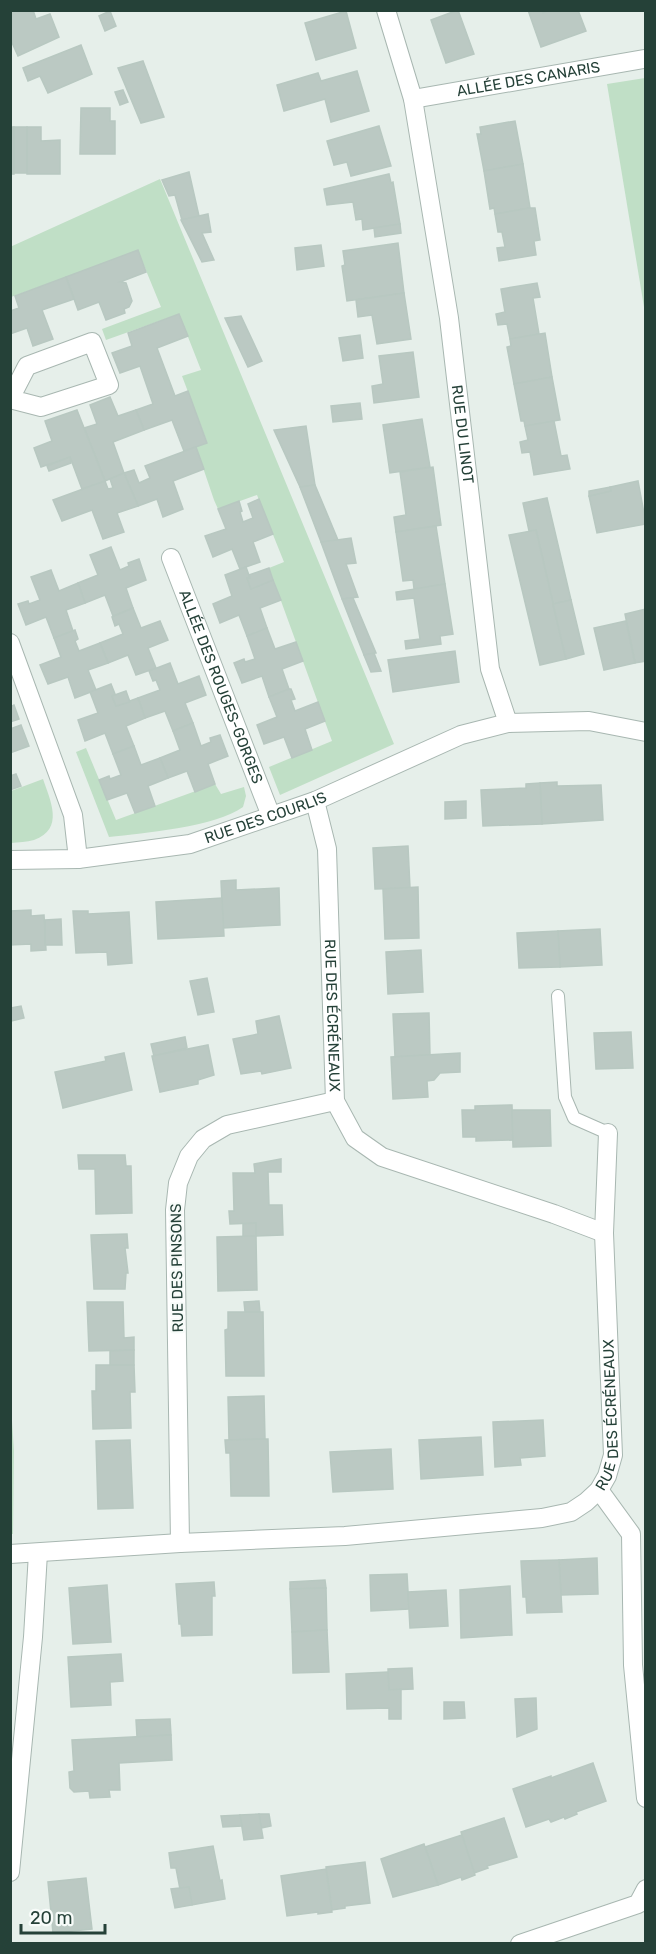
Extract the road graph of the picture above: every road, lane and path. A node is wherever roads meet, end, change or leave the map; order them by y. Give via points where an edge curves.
1 (386, 10) edge
2 (644, 59) edge
3 (413, 99) junction
4 (10, 399) edge
5 (171, 558) dead end
6 (10, 643) edge
7 (508, 723) junction
8 (645, 732) edge
9 (315, 801) junction
10 (271, 816) junction
11 (78, 859) junction
12 (10, 860) edge
13 (558, 996) dead end
14 (335, 1101) junction
15 (608, 1132) joint
16 (604, 1233) junction
17 (599, 1490) junction
18 (180, 1543) junction
19 (38, 1553) junction
20 (10, 1554) edge
21 (645, 1798) edge
22 (10, 1872) edge
23 (645, 1889) edge
24 (520, 1944) edge

1 - 3 street, RUE DU LINOT
2 - 3 street, ALLÉE DES CANARIS
3 - 7 street, RUE DU LINOT via 449,318 490,669
4 - 4 street via 41,407 110,385 92,342 27,366
5 - 10 street, ALLÉE DES ROUGES-GORGES
6 - 11 street via 73,815
7 - 8 street via 589,722
7 - 9 street, RUE DES COURLIS via 461,735
9 - 10 street, RUE DES COURLIS
9 - 14 street, RUE DES ÉCRÉNEAUX via 327,849
10 - 11 street, RUE DES COURLIS via 190,844
11 - 12 street, RUE DES COURLIS
13 - 15 lane, RUE DES ÉCRÉNEAUX via 565,1097 574,1118
14 - 16 street, RUE DES ÉCRÉNEAUX via 355,1138 382,1157
14 - 18 street, RUE DES PINSONS via 226,1125 203,1139 189,1156 178,1183 175,1210
15 - 16 street, RUE DES ÉCRÉNEAUX
16 - 17 street, RUE DES ÉCRÉNEAUX via 613,1455
17 - 18 street via 571,1512 542,1518 345,1536
17 - 21 street, RUE DES ÉCRÉNEAUX via 631,1534 633,1665
18 - 19 street
19 - 20 street
19 - 22 street
23 - 24 street via 638,1904

